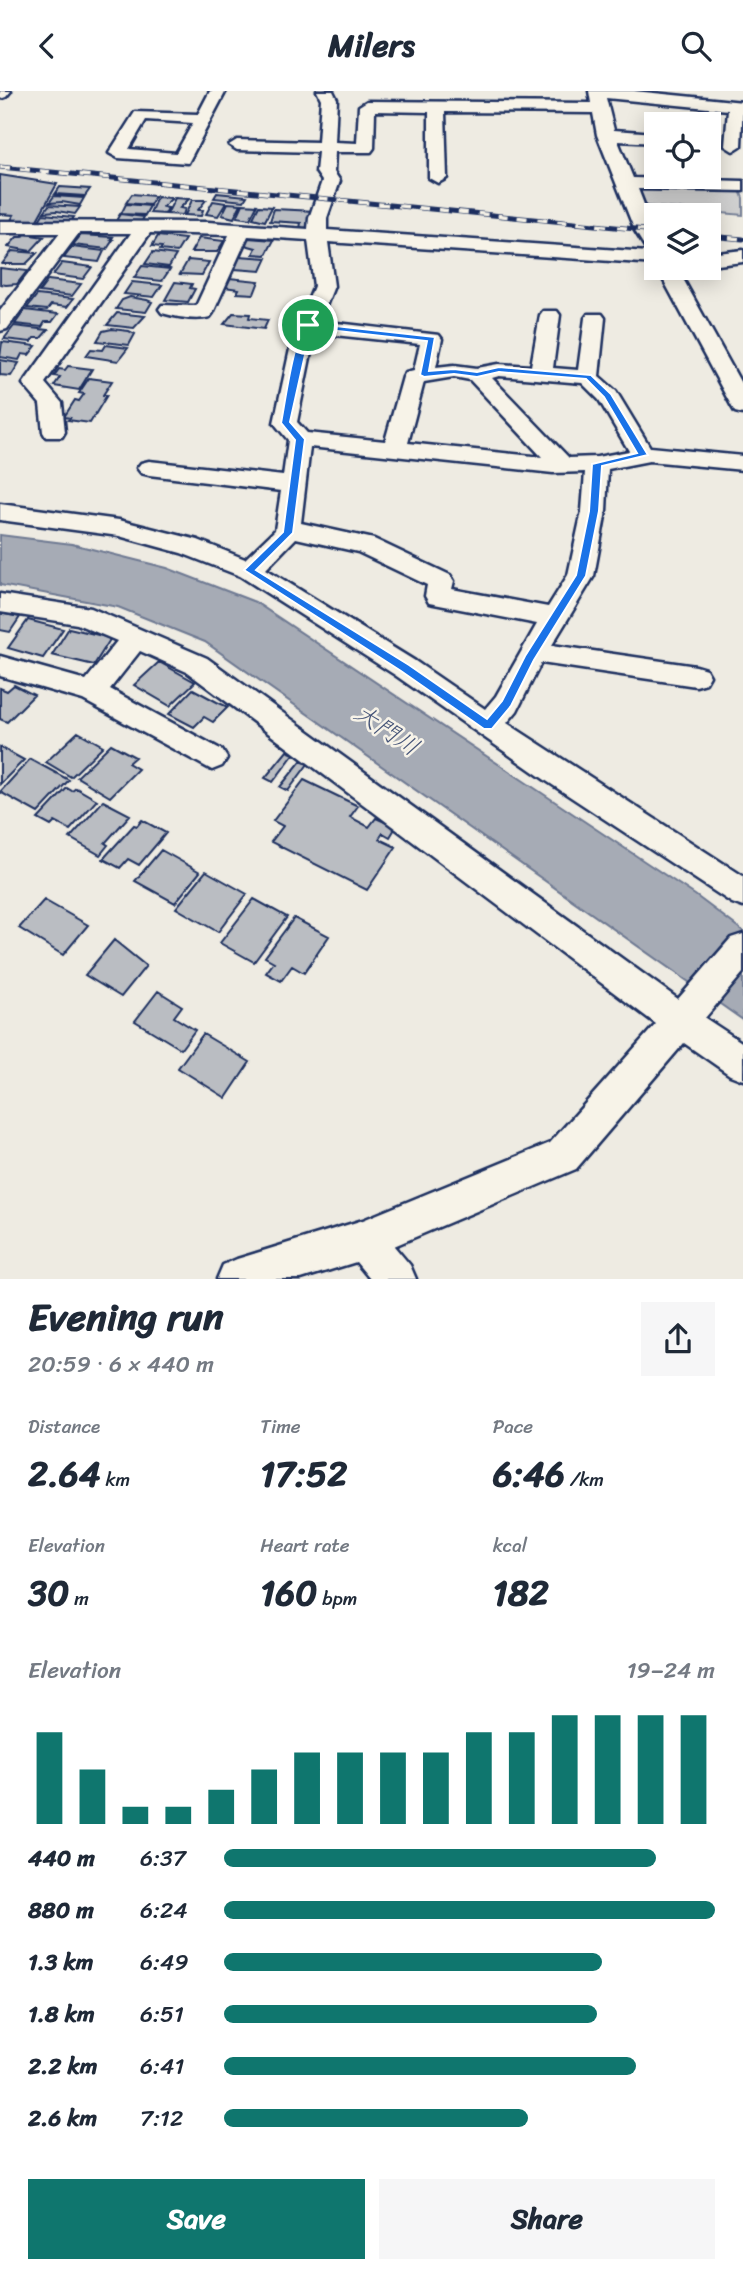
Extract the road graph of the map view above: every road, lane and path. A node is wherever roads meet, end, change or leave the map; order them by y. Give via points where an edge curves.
1 (218, 91) edge
2 (325, 91) edge
3 (597, 97) edge
4 (438, 107) junction
5 (739, 107) edge
6 (203, 119) junction
7 (605, 135) junction
8 (644, 137) edge
9 (237, 145) dead end
10 (731, 146) edge
11 (327, 148) junction
12 (438, 178) dead end
13 (626, 183) junction
14 (743, 185) edge
15 (0, 227) edge
16 (73, 228) junction
17 (144, 228) junction
18 (241, 230) junction
19 (644, 232) edge
20 (317, 234) junction
21 (743, 256) edge
22 (644, 257) edge
23 (721, 261) edge
24 (674, 280) edge
25 (169, 309) dead end
26 (550, 315) dead end
27 (595, 318) dead end
28 (0, 325) edge
29 (308, 325) junction
30 (714, 353) junction
31 (743, 356) edge
32 (541, 373) junction
33 (424, 375) junction
34 (477, 375) junction
35 (588, 377) junction
36 (743, 407) edge
37 (54, 432) dead end
38 (300, 439) junction
39 (395, 448) junction
40 (643, 455) junction
41 (743, 463) edge
42 (597, 464) junction
43 (562, 465) junction
44 (149, 468) dead end
45 (293, 485) junction
46 (0, 512) edge
47 (288, 528) junction
48 (249, 570) junction
49 (0, 603) edge
50 (555, 618) junction
51 (136, 637) junction
52 (533, 652) junction
53 (0, 666) edge
54 (696, 676) dead end
55 (92, 692) junction
56 (488, 725) junction
57 (212, 758) dead end
58 (743, 893) edge
59 (743, 949) edge
60 (684, 1016) junction
61 (743, 1063) edge
62 (363, 1240) junction
63 (237, 1279) edge
64 (396, 1279) edge

1 - 6 street
2 - 11 street via 329,99
3 - 4 street
3 - 5 street
3 - 7 street
4 - 11 street via 367,106 365,148
4 - 12 street
5 - 10 street
6 - 6 street via 141,115 118,153 183,159
7 - 8 street
7 - 13 street
9 - 11 street
11 - 20 street via 325,172 331,181
13 - 14 street
13 - 19 street
15 - 16 street
16 - 17 street
16 - 28 street
17 - 18 street
17 - 37 street via 34,384 51,403
18 - 20 street
18 - 25 street via 203,313
20 - 22 street
20 - 29 street via 324,286
21 - 23 street
24 - 30 street
26 - 32 street
27 - 35 street
29 - 33 street via 432,339
29 - 38 street via 285,423
30 - 31 street
30 - 36 street
32 - 34 street via 499,370
32 - 35 street
33 - 34 street via 454,371
33 - 39 street via 414,377
34 - 43 street
35 - 40 street via 608,396
38 - 39 street
38 - 45 street
39 - 43 street
40 - 41 street
40 - 42 street
42 - 43 street
42 - 50 street via 594,511 581,576
44 - 45 street
45 - 47 street
46 - 48 street via 119,528 189,546
47 - 48 street
47 - 50 street via 365,545 441,581 438,596
48 - 56 street
49 - 51 street via 82,615
50 - 52 street
51 - 55 street
51 - 60 street via 197,665
52 - 54 street
52 - 56 street via 507,703
53 - 55 street
55 - 57 street
56 - 58 street
59 - 60 street
60 - 61 street
60 - 62 street via 563,1156
62 - 63 street
62 - 64 street

